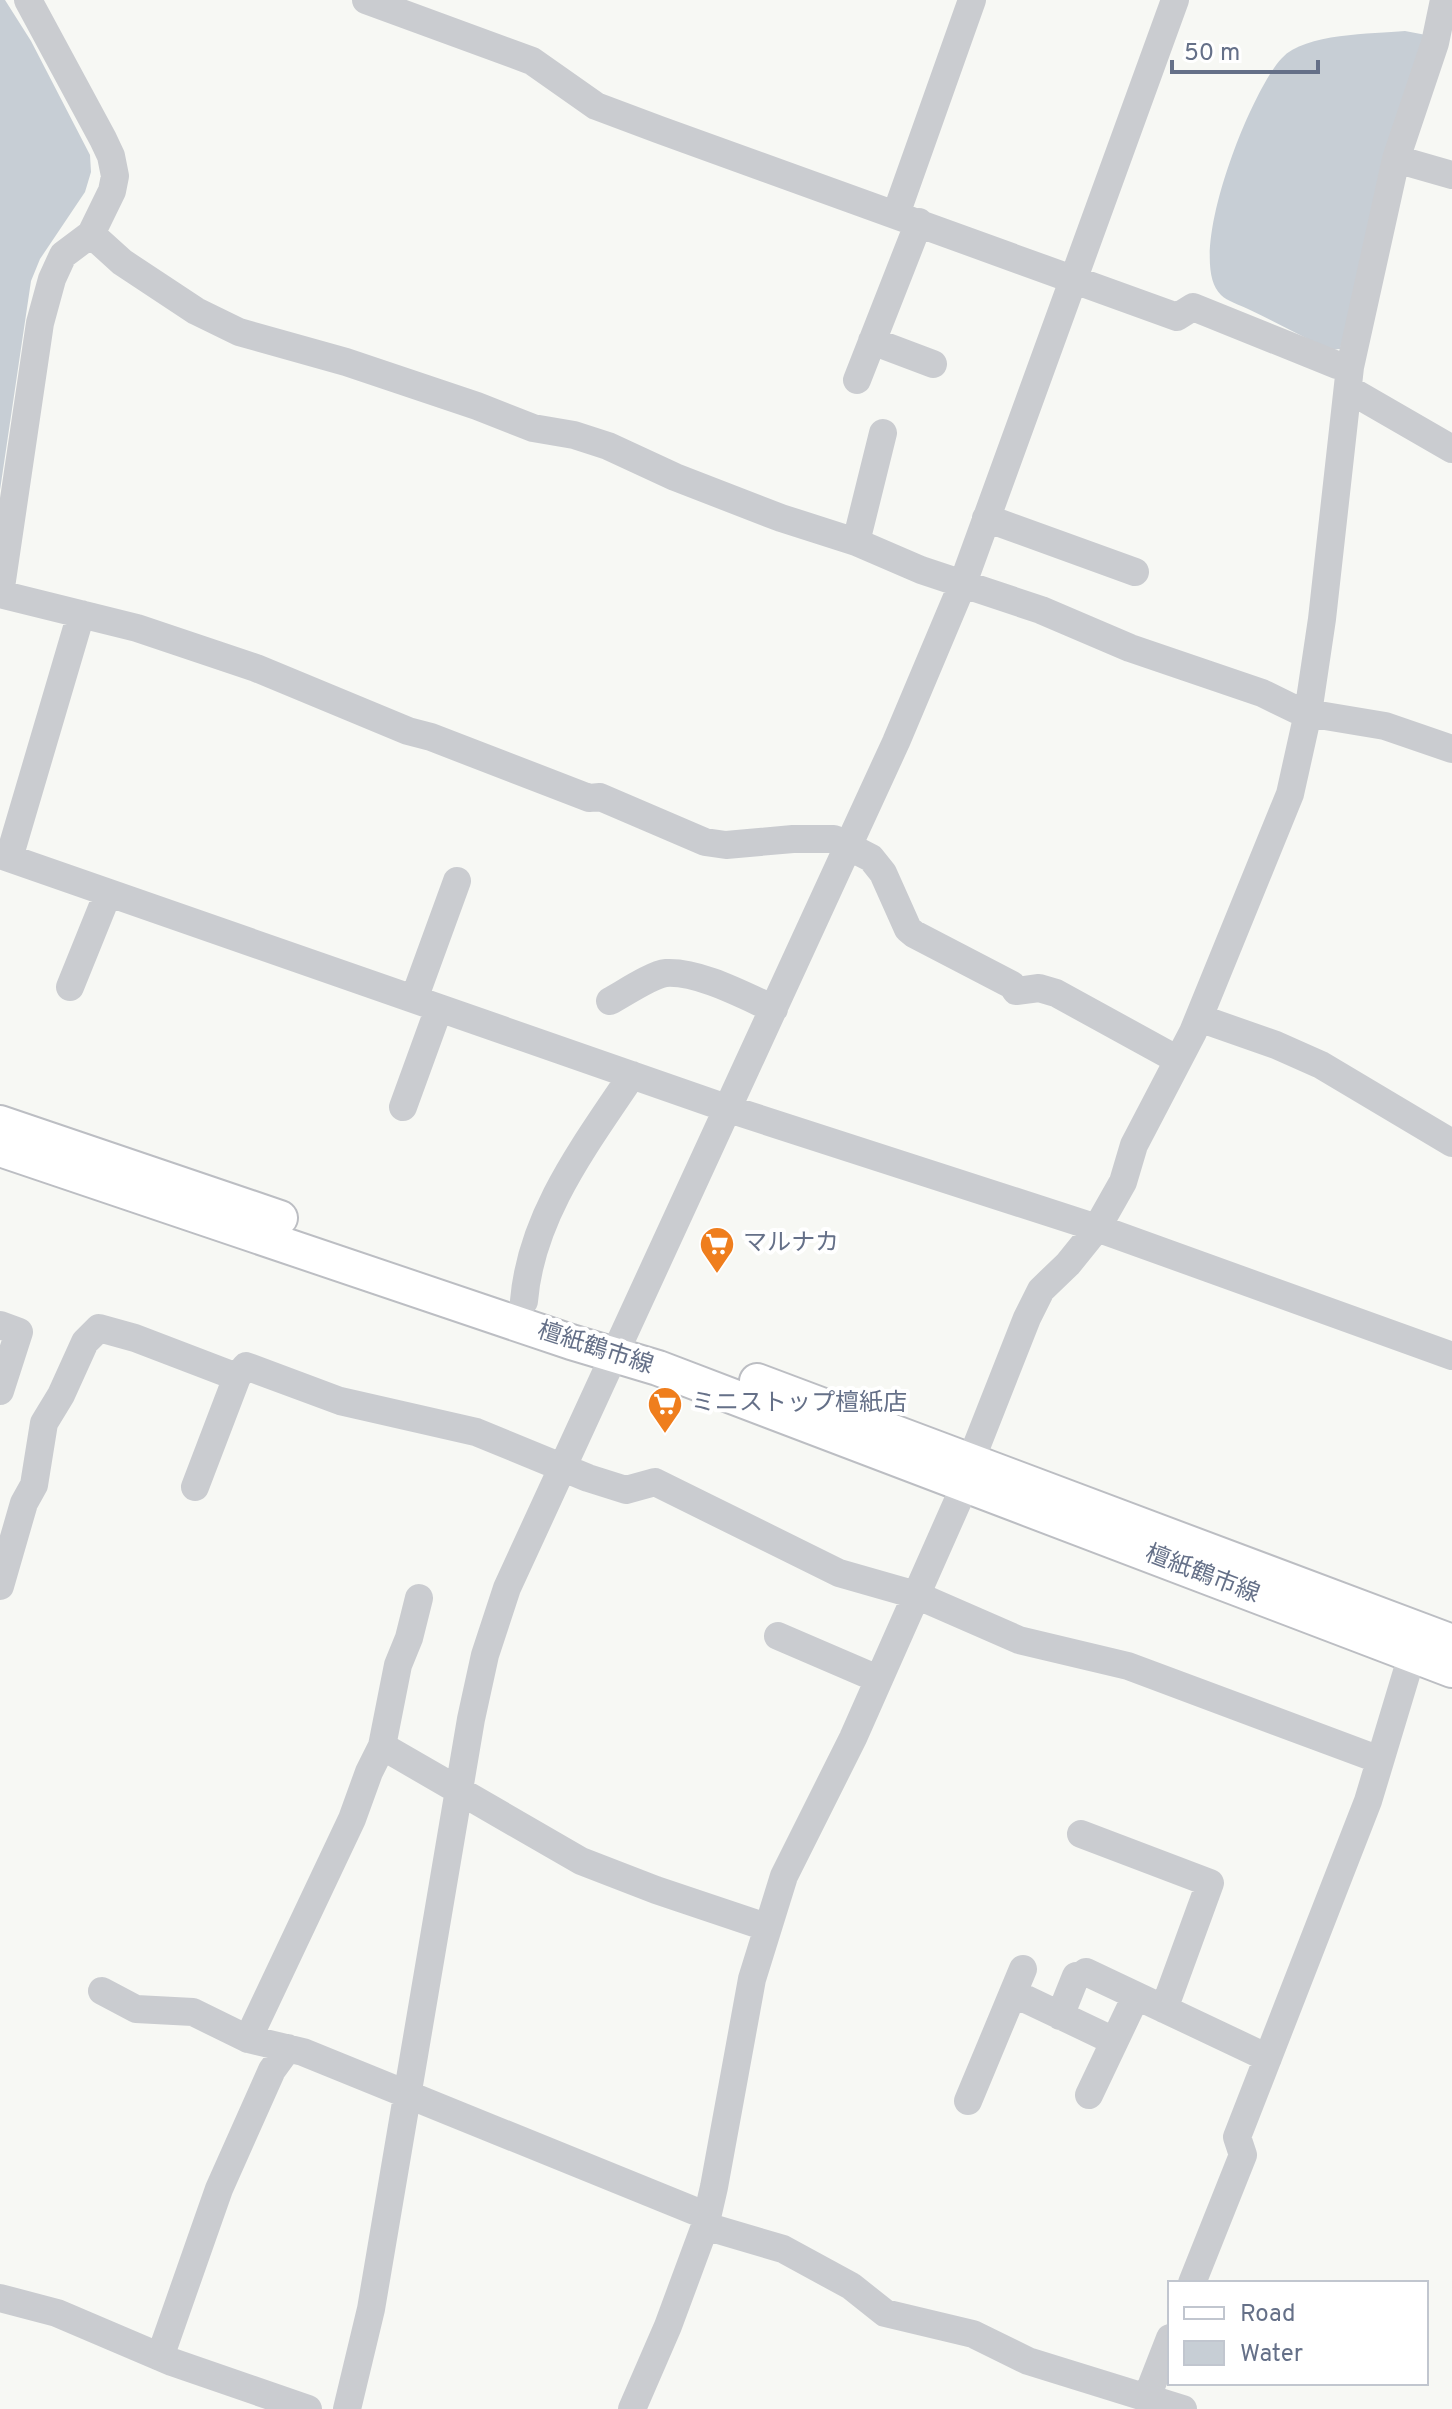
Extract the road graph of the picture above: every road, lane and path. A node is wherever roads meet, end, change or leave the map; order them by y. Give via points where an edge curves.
1 (28, 0) edge
2 (366, 0) edge
3 (972, 0) edge
4 (1175, 0) edge
5 (1444, 0) edge
6 (419, 9) edge
7 (1396, 159) junction
8 (1452, 175) edge
9 (908, 218) junction
10 (91, 234) junction
11 (1073, 278) junction
12 (872, 341) junction
13 (933, 364) dead end
14 (1349, 378) junction
15 (857, 380) dead end
16 (883, 433) dead end
17 (1452, 449) edge
18 (986, 518) junction
19 (856, 542) junction
20 (1135, 572) dead end
21 (963, 583) junction
22 (0, 594) edge
23 (81, 614) junction
24 (1308, 713) junction
25 (1452, 749) edge
26 (847, 846) junction
27 (4, 856) edge
28 (457, 881) dead end
29 (108, 893) junction
30 (70, 987) dead end
31 (610, 1001) dead end
32 (427, 1004) junction
33 (774, 1009) junction
34 (1199, 1018) junction
35 (1178, 1060) junction
36 (632, 1075) junction
37 (403, 1107) dead end
38 (729, 1109) junction
39 (0, 1123) edge
40 (1452, 1143) edge
41 (0, 1149) edge
42 (1097, 1228) junction
43 (524, 1301) junction
44 (0, 1325) edge
45 (618, 1345) junction
46 (1452, 1356) edge
47 (237, 1377) junction
48 (0, 1391) edge
49 (562, 1467) junction
50 (968, 1472) junction
51 (195, 1487) dead end
52 (2, 1572) edge
53 (916, 1595) junction
54 (419, 1598) dead end
55 (778, 1636) dead end
56 (1452, 1642) edge
57 (1412, 1655) junction
58 (1452, 1670) edge
59 (878, 1679) junction
60 (382, 1746) junction
61 (1380, 1760) junction
62 (459, 1791) junction
63 (1081, 1834) dead end
64 (766, 1927) junction
65 (102, 1991) dead end
66 (1136, 1996) junction
67 (1164, 2009) junction
68 (1060, 2016) junction
69 (248, 2039) junction
70 (1114, 2041) junction
71 (288, 2048) junction
72 (1268, 2058) junction
73 (408, 2095) junction
74 (1089, 2095) dead end
75 (968, 2101) dead end
76 (706, 2221) junction
77 (1193, 2281) edge
78 (0, 2298) edge
79 (1168, 2342) edge
80 (160, 2357) junction
81 (1140, 2400) edge
82 (308, 2409) edge
83 (347, 2409) edge
84 (632, 2409) edge
85 (1183, 2409) edge

1 - 10 street via 111,156 112,191
2 - 6 street
3 - 9 street
4 - 11 street
5 - 7 street
6 - 9 street via 532,61 596,106
7 - 8 street
7 - 14 street
9 - 11 street
9 - 12 street
10 - 19 street via 122,262 196,311 239,332 346,362 533,428 608,446 675,477
10 - 22 street via 63,255 40,323
11 - 14 street via 1177,317 1193,307 1337,365
11 - 18 street
12 - 13 street
12 - 15 street
14 - 17 street
14 - 24 street
16 - 19 street
18 - 20 street
18 - 21 street
19 - 21 street
21 - 24 street
21 - 26 street
22 - 23 street
23 - 26 street via 256,668 408,731 589,798 600,797 705,842 834,839
23 - 27 street
24 - 25 street via 1385,726
24 - 34 street via 1290,794
26 - 33 street
26 - 35 street via 871,858 883,873 914,934 1016,991 1039,988 1056,993
27 - 29 street
28 - 32 street
29 - 30 street
29 - 32 street
31 - 33 street via 664,973 731,990
32 - 36 street
32 - 37 street
33 - 38 street
34 - 35 street
34 - 40 street via 1321,1065
35 - 42 street
36 - 38 street
36 - 43 street via 556,1191
38 - 42 street
38 - 45 street
39 - 43 main road, 檀紙鶴市線
41 - 45 main road, 檀紙鶴市線
42 - 46 street
42 - 50 street via 1041,1290
43 - 45 main road, 檀紙鶴市線
44 - 48 street via 19,1332
45 - 49 street
45 - 50 main road, 檀紙鶴市線 via 658,1368
47 - 49 street via 246,1366 340,1401 476,1432
47 - 51 street
47 - 52 street via 99,1328 85,1342 44,1423 34,1485
49 - 53 street via 626,1490 655,1482 839,1573
49 - 62 street via 494,1628
50 - 53 street
50 - 56 main road, 檀紙鶴市線
50 - 57 main road, 檀紙鶴市線
53 - 59 street
53 - 61 street via 1019,1640 1128,1666
54 - 60 street via 398,1665
55 - 59 street
57 - 58 main road, 檀紙鶴市線
57 - 61 street
59 - 64 street via 784,1876
60 - 62 street
60 - 69 street
61 - 72 street
62 - 64 street via 581,1861
62 - 73 street
63 - 67 street via 1210,1883
64 - 76 street
65 - 69 street via 136,2009 193,2012
66 - 67 street
66 - 68 street via 1081,1974
66 - 70 street
67 - 72 street
68 - 70 street
68 - 75 street via 1018,1981
69 - 71 street
70 - 74 street
71 - 73 street
71 - 80 street via 272,2070 219,2189
72 - 77 street via 1237,2137 1243,2155
73 - 76 street
73 - 83 street via 371,2309
76 - 81 street via 783,2249 851,2286 885,2313 973,2334 1028,2361
76 - 84 street
78 - 80 street via 57,2313
79 - 81 street
80 - 82 street
81 - 85 street

